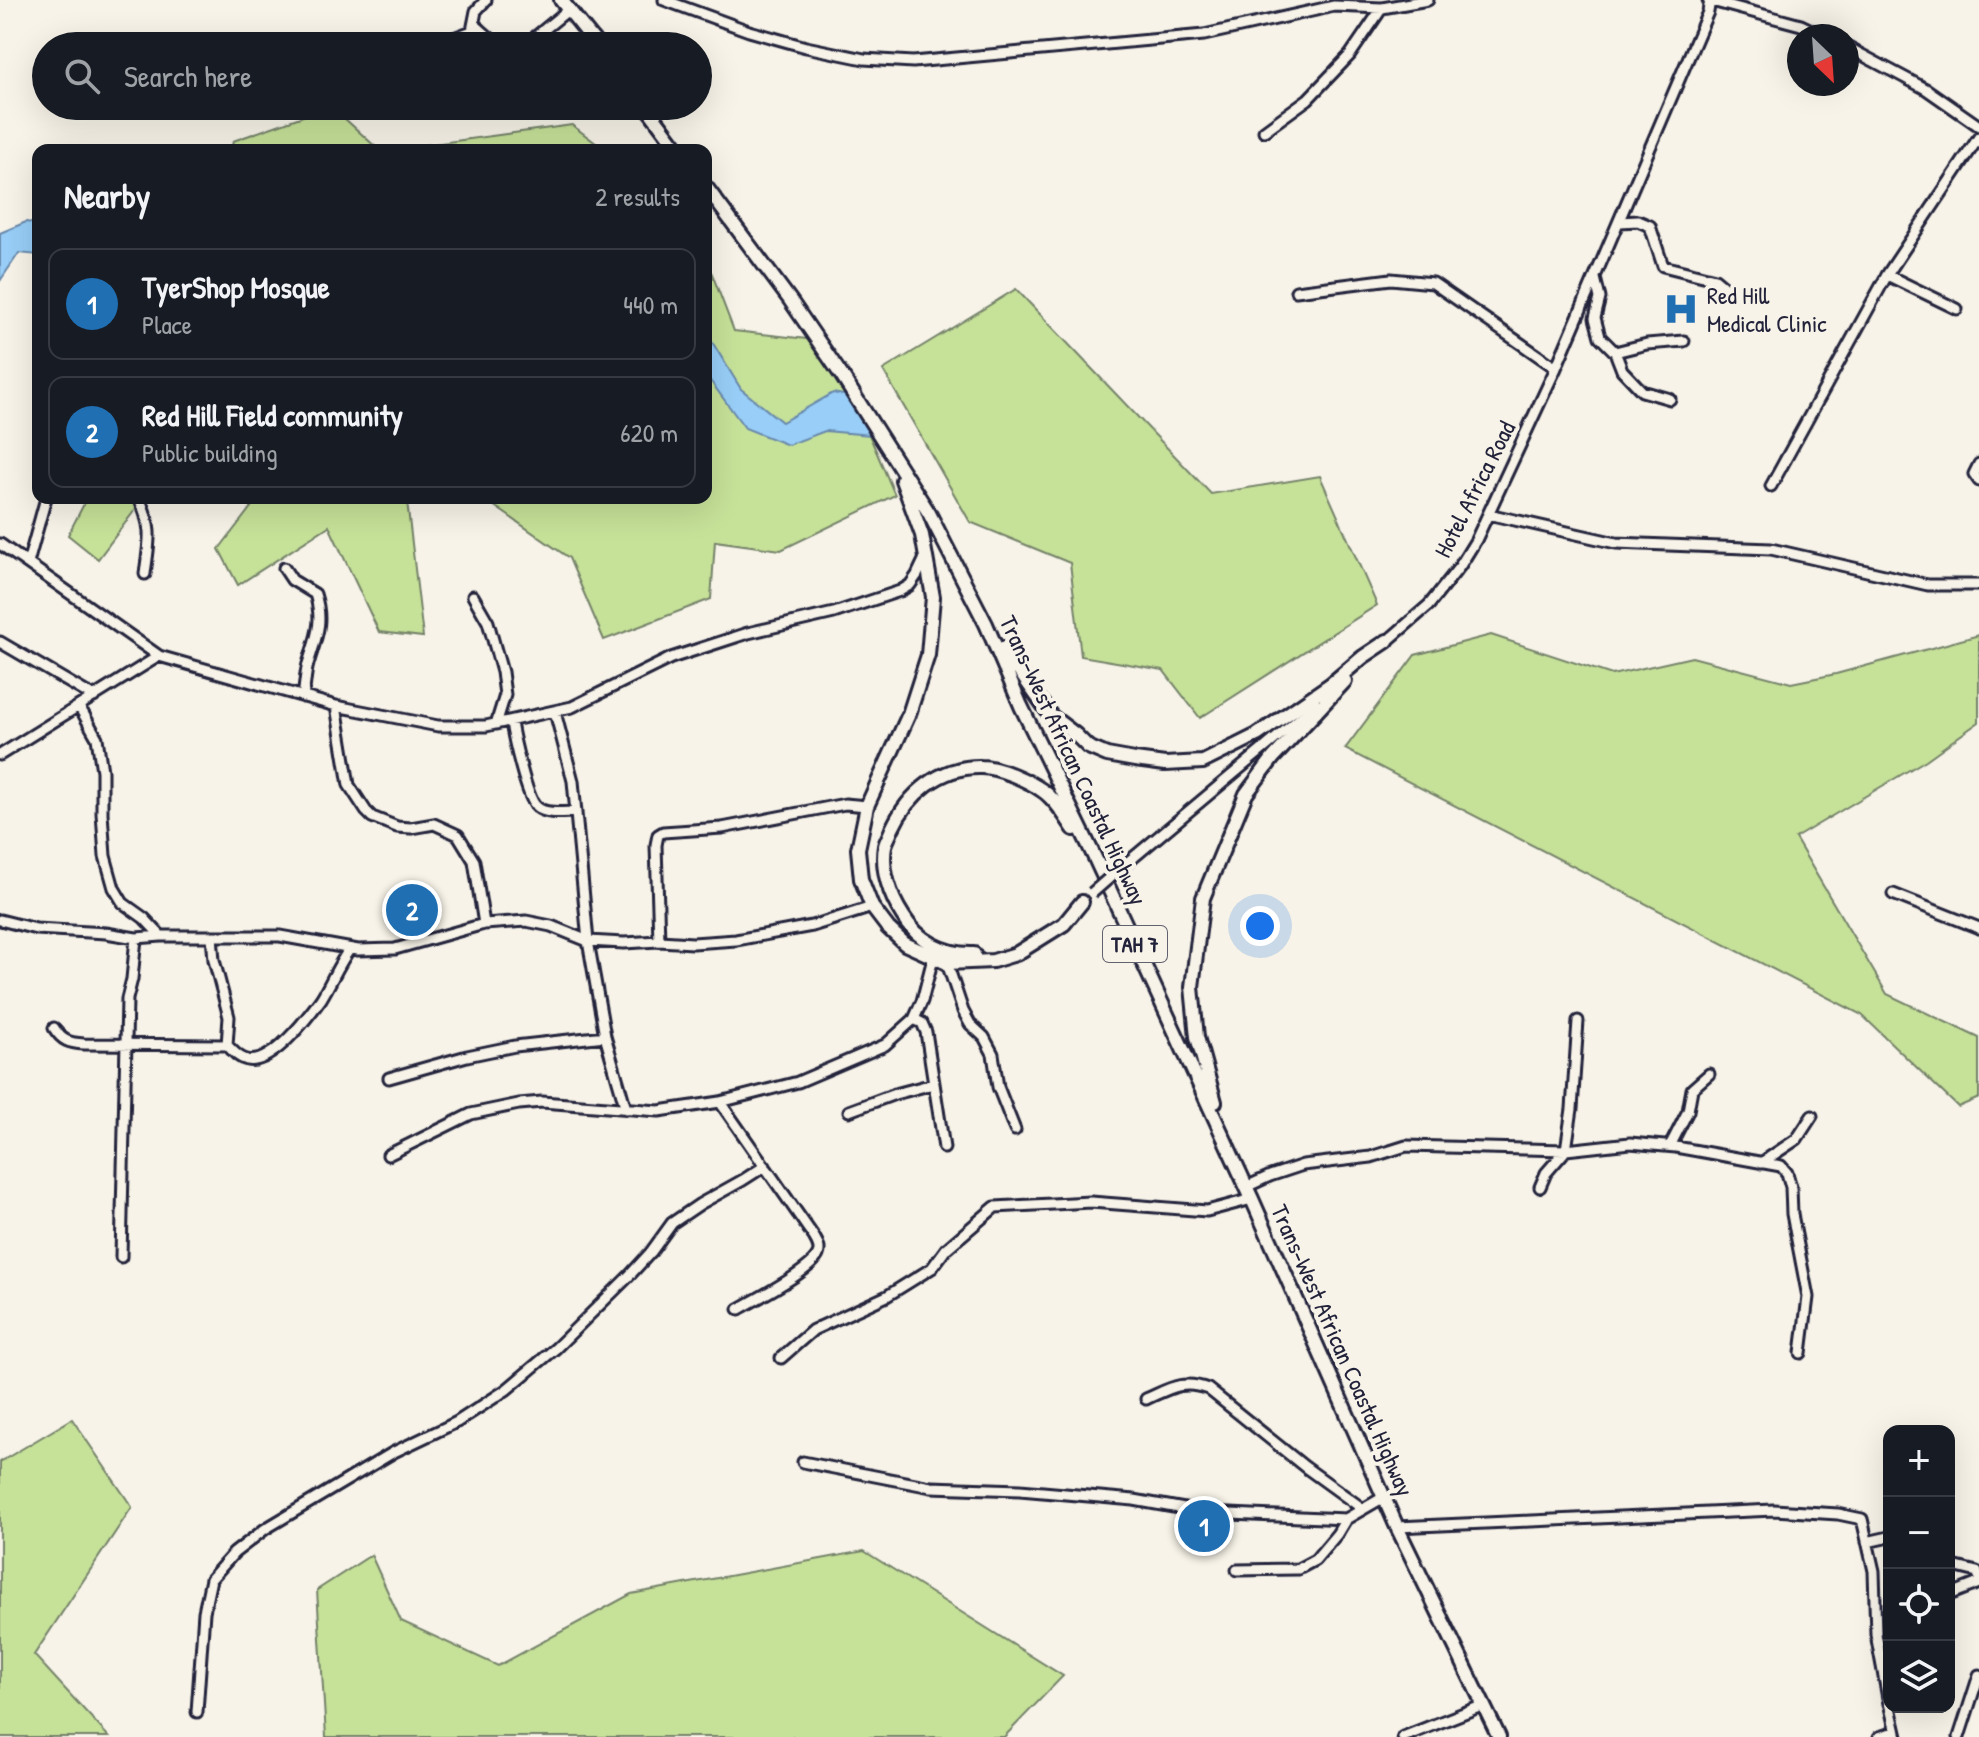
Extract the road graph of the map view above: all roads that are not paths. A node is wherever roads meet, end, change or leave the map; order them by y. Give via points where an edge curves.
1 (486, 0) edge
2 (664, 0) edge
3 (1428, 0) edge
4 (1713, 1) edge
5 (1334, 3) edge
6 (564, 5) edge
7 (1382, 8) junction
8 (474, 24) junction
9 (1797, 24) edge
10 (469, 32) edge
11 (483, 32) edge
12 (538, 32) edge
13 (586, 32) edge
14 (1859, 53) edge
15 (656, 120) edge
16 (1979, 126) edge
17 (1264, 131) dead end
18 (1979, 137) edge
19 (674, 144) edge
20 (712, 195) edge
21 (1620, 222) junction
22 (1887, 275) junction
23 (1595, 278) junction
24 (1296, 291) dead end
25 (1733, 294) dead end
26 (1957, 309) dead end
27 (1684, 341) dead end
28 (1615, 352) junction
29 (1556, 368) junction
30 (1670, 399) dead end
31 (894, 458) junction
32 (1979, 464) edge
33 (1979, 481) edge
34 (1771, 486) dead end
35 (44, 504) edge
36 (142, 504) edge
37 (1488, 514) junction
38 (0, 544) edge
39 (926, 556) junction
40 (28, 563) junction
41 (284, 568) dead end
42 (145, 574) dead end
43 (1979, 585) edge
44 (473, 596) dead end
45 (986, 624) junction
46 (1387, 641) junction
47 (0, 642) edge
48 (159, 656) junction
49 (1345, 681) junction
50 (94, 697) junction
51 (303, 697) junction
52 (79, 706) junction
53 (336, 706) junction
54 (555, 712) junction
55 (511, 722) junction
56 (496, 724) junction
57 (0, 755) edge
58 (867, 806) junction
59 (575, 812) junction
60 (1095, 858) junction
61 (1893, 894) dead end
62 (1087, 897) junction
63 (872, 907) junction
64 (0, 920) edge
65 (484, 924) junction
66 (1979, 928) edge
67 (161, 936) junction
68 (212, 936) junction
69 (136, 938) junction
70 (588, 941) junction
71 (659, 941) junction
72 (349, 950) junction
73 (933, 958) junction
74 (947, 963) junction
75 (914, 1019) junction
76 (1578, 1021) dead end
77 (54, 1028) dead end
78 (605, 1036) junction
79 (126, 1045) junction
80 (227, 1045) junction
81 (1709, 1074) dead end
82 (389, 1078) dead end
83 (933, 1084) junction
84 (720, 1102) junction
85 (626, 1109) junction
86 (849, 1111) dead end
87 (1812, 1116) dead end
88 (1015, 1130) dead end
89 (1670, 1146) junction
90 (944, 1148) dead end
91 (1566, 1150) junction
92 (388, 1155) dead end
93 (1761, 1163) junction
94 (765, 1166) junction
95 (1240, 1173) junction
96 (1540, 1187) dead end
97 (1249, 1193) junction
98 (121, 1257) dead end
99 (739, 1309) dead end
100 (1801, 1353) dead end
101 (781, 1358) dead end
102 (1146, 1399) dead end
103 (803, 1462) dead end
104 (1384, 1497) junction
105 (1363, 1509) junction
106 (1346, 1519) junction
107 (1397, 1527) junction
108 (1883, 1538) edge
109 (1867, 1542) junction
110 (1955, 1566) edge
111 (1237, 1570) dead end
112 (1979, 1576) edge
113 (1979, 1583) edge
114 (1955, 1593) edge
115 (1883, 1659) edge
116 (1979, 1675) edge
117 (1484, 1705) junction
118 (197, 1712) dead end
119 (1890, 1713) edge
120 (1895, 1734) edge
121 (1403, 1737) edge
122 (1499, 1737) edge
123 (1879, 1737) edge
124 (1959, 1737) edge

1 - 8 street via 476,11
2 - 5 street via 806,47 913,62 1204,35
3 - 7 street
4 - 9 street
4 - 21 street, Hotel Africa Road
5 - 7 street
6 - 12 street
6 - 13 highway
7 - 17 street via 1350,55 1308,99
8 - 10 street
8 - 11 street
14 - 16 street via 1926,89
15 - 19 highway
18 - 22 street
20 - 31 highway, Trans-West African Coastal Highway / TAH 7 via 790,300
21 - 23 street, Hotel Africa Road
21 - 25 street via 1650,226 1663,266 1715,279
22 - 26 street
22 - 34 street
23 - 28 street via 1600,337
23 - 29 street, Hotel Africa Road
24 - 29 street via 1391,279 1433,283
27 - 28 street
28 - 30 street via 1622,370 1642,391
29 - 37 street, Hotel Africa Road
31 - 39 highway
31 - 45 highway, Trans-West African Coastal Highway / TAH 7
32 - 33 street via 1974,474
35 - 40 street
36 - 42 street via 150,530
37 - 43 street via 1616,543 1771,549 1928,585
37 - 46 street, Hotel Africa Road via 1437,595
38 - 40 street
39 - 54 street via 910,585 900,591 671,658
39 - 58 highway via 933,597 928,655 909,714
40 - 48 street
41 - 51 street via 292,580 315,594 319,608
44 - 56 street via 488,622 502,672 505,695
45 - 46 highway via 1051,716 1088,747 1165,764 1203,762 1257,735
45 - 60 highway, Trans-West African Coastal Highway / TAH 7
46 - 49 street, Hotel Africa Road
47 - 50 street
48 - 50 street
48 - 51 street
49 - 62 street, Hotel Africa Road, bridge
49 - 95 highway via 1246,794 1203,898 1192,987 1197,1037
50 - 52 street
51 - 53 street
52 - 57 street
52 - 67 street via 97,738 105,856 114,888 123,903
53 - 56 street via 438,726
53 - 65 street via 349,785 366,811 397,827 434,824 458,835 474,861
54 - 55 street
54 - 59 street via 573,781
55 - 56 street
55 - 59 street via 530,799 539,810
58 - 63 highway via 858,849 861,879
58 - 71 street via 845,804 658,835
59 - 70 street
60 - 62 highway via 1044,792 982,766 935,777 911,797 885,845 893,901 910,928 937,948 987,954 1011,948 1060,922
60 - 95 highway, Trans-West African Coastal Highway / TAH 7
61 - 66 street
62 - 74 highway via 1064,924 1016,954
63 - 71 street via 812,926 736,940
63 - 73 highway via 905,944
64 - 69 street via 36,929
65 - 70 street via 526,921
65 - 72 street via 395,949
67 - 68 street
67 - 69 street
68 - 72 street via 280,936
68 - 80 street via 229,1017
69 - 79 street
70 - 71 street
70 - 78 street
72 - 80 street via 321,998 276,1049 249,1061
73 - 74 highway
73 - 75 street
74 - 88 street via 963,1011 993,1054 998,1087
75 - 83 street via 926,1032
75 - 84 street via 885,1045 798,1082
76 - 91 street
77 - 79 street via 69,1043
78 - 82 street via 515,1046
78 - 85 street
79 - 80 street
79 - 98 street
81 - 89 street via 1692,1089 1688,1111
83 - 86 street
83 - 90 street
84 - 85 street via 659,1111
84 - 94 street
85 - 92 street via 519,1104 471,1114
87 - 93 street via 1797,1139
89 - 91 street via 1630,1143
89 - 93 street
91 - 96 street
91 - 97 street via 1406,1146 1371,1157 1303,1165 1270,1176
93 - 100 street via 1781,1166 1791,1187 1808,1297
94 - 99 street via 819,1251 799,1272
94 - 118 street via 672,1223 629,1276 506,1390 265,1529 234,1553 211,1579
95 - 97 highway, Trans-West African Coastal Highway / TAH 7
97 - 101 street via 1207,1211 1091,1202 995,1207 932,1268 887,1296 813,1330
97 - 104 highway, Trans-West African Coastal Highway / TAH 7
102 - 105 street via 1181,1384 1208,1389
103 - 106 street via 931,1487 1134,1500 1207,1513
104 - 105 street
104 - 107 highway, Trans-West African Coastal Highway / TAH 7
105 - 106 street
106 - 111 street via 1315,1560 1298,1569
107 - 109 street via 1774,1510 1862,1519
107 - 117 highway, Trans-West African Coastal Highway / TAH 7
108 - 109 street
109 - 115 street
110 - 112 street
113 - 114 street
116 - 124 street
117 - 121 street
117 - 122 highway, Trans-West African Coastal Highway / TAH 7
119 - 120 street
120 - 123 street

